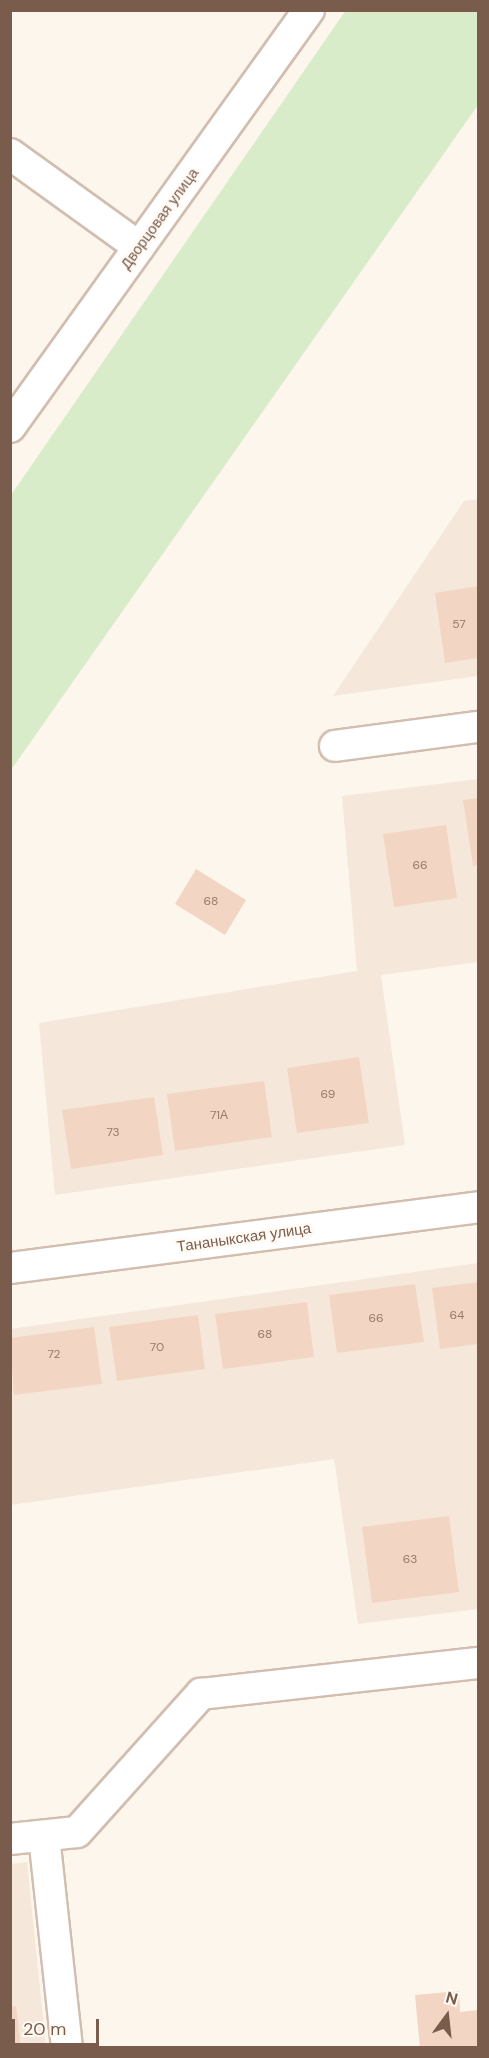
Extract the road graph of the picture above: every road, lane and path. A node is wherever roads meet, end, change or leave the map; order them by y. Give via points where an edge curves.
1 (309, 10) edge
2 (10, 154) edge
3 (140, 247) junction
4 (10, 427) edge
5 (478, 727) edge
6 (335, 746) dead end
7 (478, 1207) edge
8 (10, 1268) edge
9 (478, 1663) edge
10 (44, 1836) junction
11 (10, 1839) edge
12 (67, 2048) edge

1 - 3 street, Дворцовая улица
2 - 3 street
3 - 4 street, Дворцовая улица
5 - 6 street
7 - 8 street, Тананыкская улица
9 - 10 street via 201,1694 77,1832
10 - 11 street
10 - 12 street

